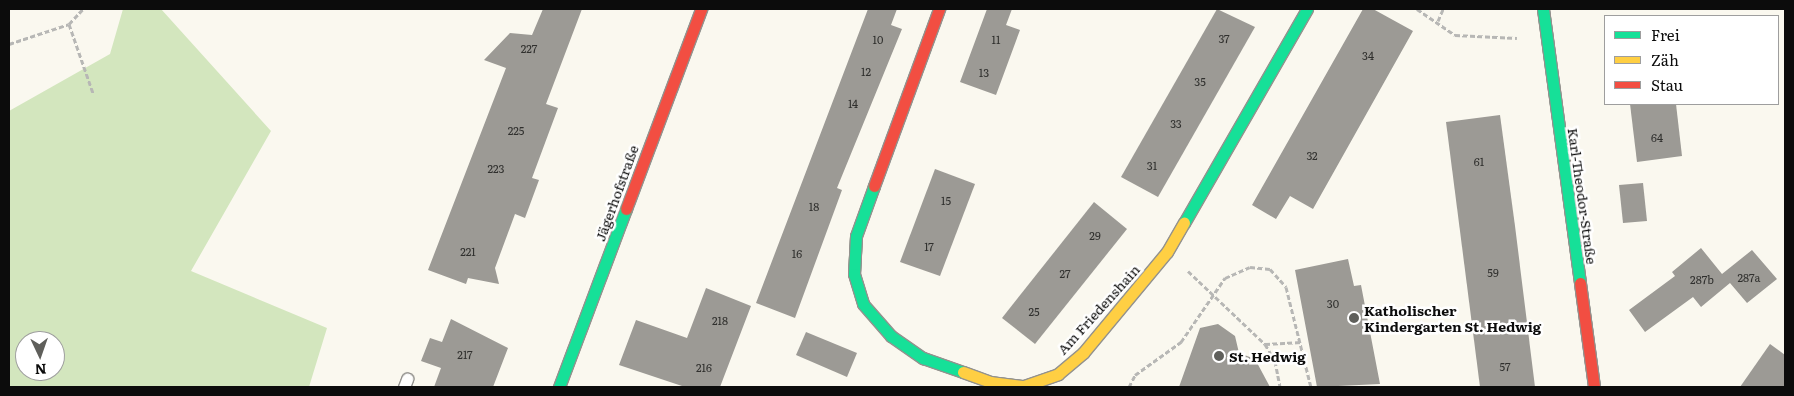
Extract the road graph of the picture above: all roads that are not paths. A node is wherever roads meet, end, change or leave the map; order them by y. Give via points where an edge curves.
1 (700, 9) edge
2 (939, 9) edge
3 (1307, 9) edge
4 (1543, 9) edge
5 (1033, 386) edge
6 (559, 387) edge
7 (1594, 387) edge

1 - 6 street, Jägerhofstraße
2 - 5 street, Am Friedenshain via 856,236 854,274 863,304 891,336 923,358 990,382
3 - 5 street, Am Friedenshain via 1167,252 1083,352 1058,374
4 - 7 street, Karl-Theodor-Straße

